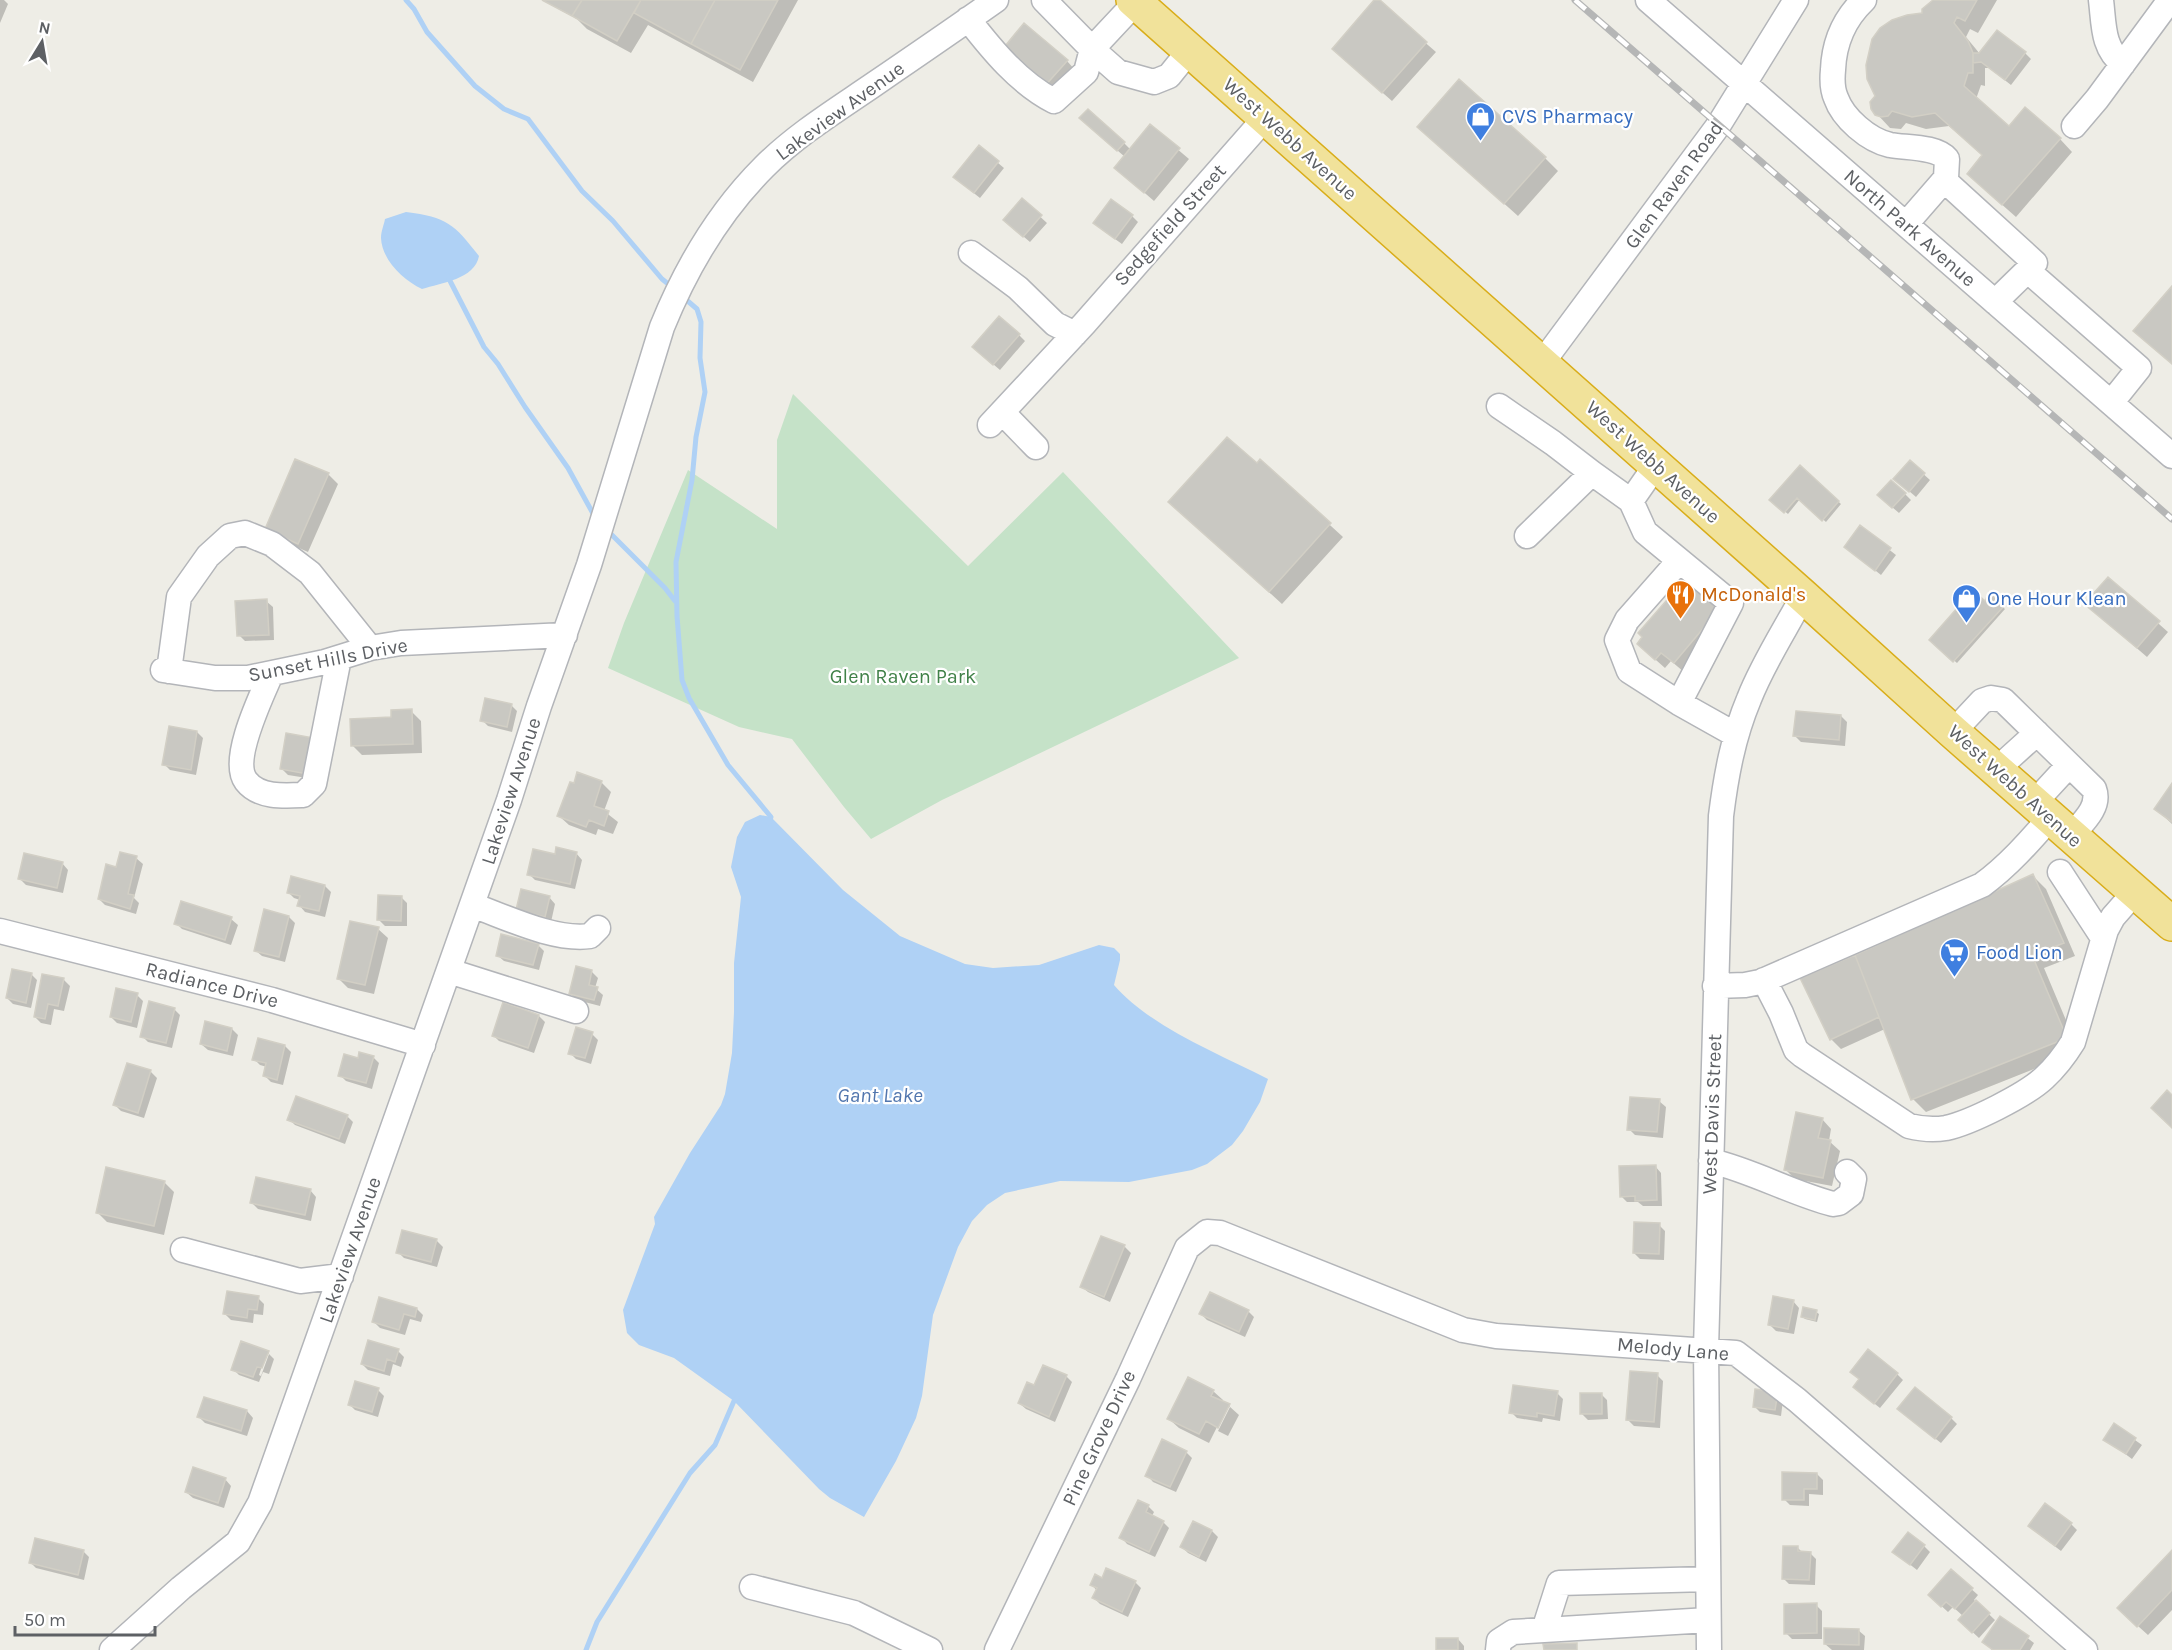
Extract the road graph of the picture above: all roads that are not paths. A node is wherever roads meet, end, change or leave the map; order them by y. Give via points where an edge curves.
1 (996, 0) edge
2 (1044, 0) edge
3 (1796, 0) edge
4 (1864, 0) edge
5 (2101, 0) edge
6 (1134, 1) edge
7 (1651, 1) edge
8 (2164, 3) edge
9 (968, 20) junction
10 (1092, 49) junction
11 (1190, 50) junction
12 (2123, 64) junction
13 (1745, 84) junction
14 (1266, 117) junction
15 (2074, 126) dead end
16 (1944, 180) junction
17 (1906, 224) junction
18 (971, 253) dead end
19 (2027, 270) junction
20 (1995, 302) junction
21 (1075, 334) junction
22 (1542, 363) junction
23 (2111, 403) junction
24 (1499, 406) dead end
25 (1036, 447) dead end
26 (2172, 456) edge
27 (1656, 465) junction
28 (1592, 473) junction
29 (1631, 501) junction
30 (1527, 536) dead end
31 (1679, 561) junction
32 (1803, 596) junction
33 (565, 635) junction
34 (370, 648) junction
35 (339, 658) junction
36 (271, 674) junction
37 (1679, 703) junction
38 (1953, 732) junction
39 (2037, 733) junction
40 (1736, 735) junction
41 (2069, 765) junction
42 (1996, 770) junction
43 (2052, 819) junction
44 (2061, 872) dead end
45 (2135, 892) junction
46 (472, 904) junction
47 (2172, 924) edge
48 (598, 928) dead end
49 (0, 931) edge
50 (2103, 938) junction
51 (449, 970) junction
52 (1764, 980) junction
53 (1715, 986) junction
54 (576, 1011) dead end
55 (423, 1045) junction
56 (1711, 1161) junction
57 (1847, 1172) dead end
58 (1207, 1232) joint
59 (183, 1250) dead end
60 (341, 1276) junction
61 (1706, 1350) junction
62 (1708, 1579) junction
63 (752, 1587) dead end
64 (1708, 1620) junction
65 (1544, 1630) junction
66 (112, 1650) edge
67 (930, 1650) edge
68 (998, 1650) edge
69 (1498, 1650) edge
70 (1709, 1650) edge
71 (2085, 1650) edge

1 - 9 street, Lakeview Avenue
2 - 10 street
3 - 13 street, Glen Raven Road
4 - 16 street via 1848,17 1835,51 1836,99 1846,116 1864,133 1886,144 1943,154 1947,159
5 - 12 street via 2106,43
6 - 10 street
6 - 11 highway, West Webb Avenue
7 - 13 street, North Park Avenue
8 - 12 street
9 - 10 street via 992,51 1037,92 1054,101 1086,72
9 - 33 street, Lakeview Avenue via 797,137 744,188 698,250 662,327
10 - 11 street via 1118,72 1154,82 1169,76
11 - 14 highway, West Webb Avenue
12 - 15 street
13 - 17 street, North Park Avenue
13 - 22 street, Glen Raven Road
14 - 21 street, Sedgefield Street
14 - 22 highway, West Webb Avenue
16 - 17 street
16 - 19 street via 2034,262
17 - 20 street, North Park Avenue
18 - 21 street via 1018,288 1055,324
19 - 20 street
19 - 23 street via 2139,368
20 - 23 street, North Park Avenue
21 - 25 street, Sedgefield Street via 996,419
22 - 27 highway, West Webb Avenue
23 - 26 street, North Park Avenue
24 - 28 street
27 - 29 street
27 - 32 highway, West Webb Avenue
28 - 29 street
28 - 30 street
29 - 31 street via 1645,532
31 - 37 street via 1731,603
31 - 37 street via 1627,620 1617,640 1629,671
32 - 38 highway, West Webb Avenue
32 - 40 street, West Davis Street via 1749,697
33 - 34 street, Sunset Hills Drive
33 - 46 street, Lakeview Avenue
34 - 35 street, Sunset Hills Drive
34 - 36 street, Sunset Hills Drive via 310,573 272,544 245,533 230,536 208,556 179,597 166,671 214,678
35 - 36 street, Sunset Hills Drive
35 - 36 street via 314,784 303,795 279,797 255,789 244,780 241,763 245,744
37 - 40 street
38 - 39 street via 1982,701 1990,698 2002,700
38 - 42 highway, West Webb Avenue
39 - 41 street
39 - 42 street
40 - 53 street, West Davis Street via 1720,816
41 - 43 street
41 - 43 street via 2094,789 2095,806
42 - 43 highway, West Webb Avenue
43 - 45 highway, West Webb Avenue
43 - 52 street via 1982,885
44 - 50 street
45 - 47 highway, West Webb Avenue
45 - 50 street via 2113,917
46 - 48 street via 575,938 590,936
46 - 51 street, Lakeview Avenue
49 - 55 street, Radiance Drive via 272,1000
50 - 52 street via 2073,1042 2063,1058 2020,1096 1944,1128 1909,1126 1802,1055 1796,1050
51 - 54 street
51 - 55 street, Lakeview Avenue
52 - 53 street
53 - 56 street, West Davis Street
55 - 60 street, Lakeview Avenue
56 - 57 street via 1833,1204 1851,1194 1854,1179
56 - 61 street, West Davis Street
58 - 61 street, Melody Lane via 1220,1233 1462,1330
58 - 68 street, Pine Grove Drive via 1187,1248
59 - 60 street via 300,1281
60 - 66 street, Lakeview Avenue via 252,1520 238,1542
61 - 62 street, West Davis Street
61 - 71 street, Melody Lane via 1736,1353 1797,1400
62 - 64 street, West Davis Street
62 - 65 street via 1559,1583
63 - 67 street via 854,1613
64 - 65 street
64 - 70 street, West Davis Street
65 - 69 street via 1513,1632 1498,1641

